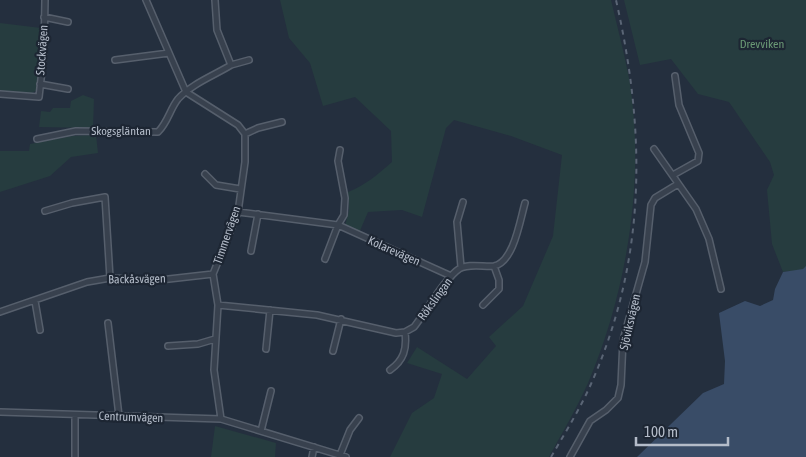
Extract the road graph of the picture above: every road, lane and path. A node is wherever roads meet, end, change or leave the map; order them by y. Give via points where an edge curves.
1 (45, 0) edge
2 (146, 0) edge
3 (215, 0) edge
4 (44, 16) junction
5 (68, 22) dead end
6 (169, 53) junction
7 (115, 60) dead end
8 (249, 60) dead end
9 (231, 65) junction
10 (675, 76) dead end
11 (40, 84) junction
12 (68, 89) dead end
13 (186, 92) junction
14 (0, 94) edge
15 (282, 122) dead end
16 (245, 134) junction
17 (37, 139) dead end
18 (654, 149) dead end
19 (340, 150) dead end
20 (205, 174) dead end
21 (673, 175) junction
22 (678, 184) junction
23 (240, 189) junction
24 (463, 202) dead end
25 (525, 203) dead end
26 (44, 211) dead end
27 (238, 212) junction
28 (258, 214) junction
29 (338, 225) junction
30 (251, 251) dead end
31 (325, 259) dead end
32 (494, 266) junction
33 (461, 267) junction
34 (213, 274) junction
35 (451, 276) junction
36 (110, 278) junction
37 (721, 290) dead end
38 (35, 301) junction
39 (218, 305) junction
40 (483, 305) dead end
41 (270, 310) junction
42 (0, 312) edge
43 (341, 319) junction
44 (108, 323) dead end
45 (40, 330) dead end
46 (406, 332) junction
47 (215, 339) junction
48 (168, 346) dead end
49 (266, 349) dead end
50 (332, 350) dead end
51 (390, 370) dead end
52 (271, 391) dead end
53 (0, 412) edge
54 (75, 415) junction
55 (119, 416) junction
56 (0, 417) edge
57 (359, 418) dead end
58 (221, 419) junction
59 (261, 431) junction
60 (314, 448) junction
61 (343, 456) edge
62 (75, 457) edge
63 (312, 457) edge
64 (570, 457) edge

1 - 4 street, Stockvägen
2 - 6 street
3 - 9 street via 217,30
4 - 5 street, Stockvägen
4 - 11 street, Stockvägen
6 - 7 street
6 - 13 street
8 - 9 street
9 - 13 street
10 - 21 street via 679,105 699,153 698,161
11 - 12 street, Stockvägen
11 - 14 street, Stockvägen via 39,97
13 - 16 street via 238,125
13 - 17 street, Skogsgläntan via 178,99 158,132 76,131
15 - 16 street
16 - 23 street, Timmervägen via 245,162
18 - 21 street
19 - 29 street via 338,161 345,198 344,215
20 - 23 street, Timmervägen via 216,185
21 - 22 street
22 - 37 street via 696,209 709,239
22 - 64 street, Sjöviksvägen via 651,204 645,262 624,340 618,398 590,421
23 - 27 street, Timmervägen
24 - 33 street via 457,222
25 - 32 street via 512,247 505,260
26 - 36 street via 105,197
27 - 28 street, Kolarevägen
27 - 34 street, Timmervägen
28 - 29 street, Kolarevägen
28 - 30 street
29 - 31 street
29 - 35 street, Kolarevägen
32 - 33 street, Rökslingan
32 - 40 street via 499,280 498,289
33 - 35 street, Rökslingan
34 - 36 street, Backåsvägen via 160,280
34 - 39 street, Timmervägen
35 - 46 street, Rökslingan via 414,327
36 - 38 street, Backåsvägen via 86,282
38 - 42 street, Backåsvägen
38 - 45 street
39 - 41 street
39 - 47 street, Timmervägen
41 - 43 street
41 - 49 street
43 - 46 street via 396,333
43 - 50 street
44 - 55 street
46 - 51 street via 406,349 398,364
47 - 48 street
47 - 58 street, Timmervägen via 214,370
52 - 59 street
53 - 54 street, Centrumvägen
53 - 56 street
54 - 55 street, Centrumvägen
54 - 62 street
55 - 58 street, Centrumvägen
57 - 61 street, Centrumvägen via 350,430
58 - 59 street, Centrumvägen
59 - 60 street, Centrumvägen
60 - 61 street, Centrumvägen
60 - 63 street

